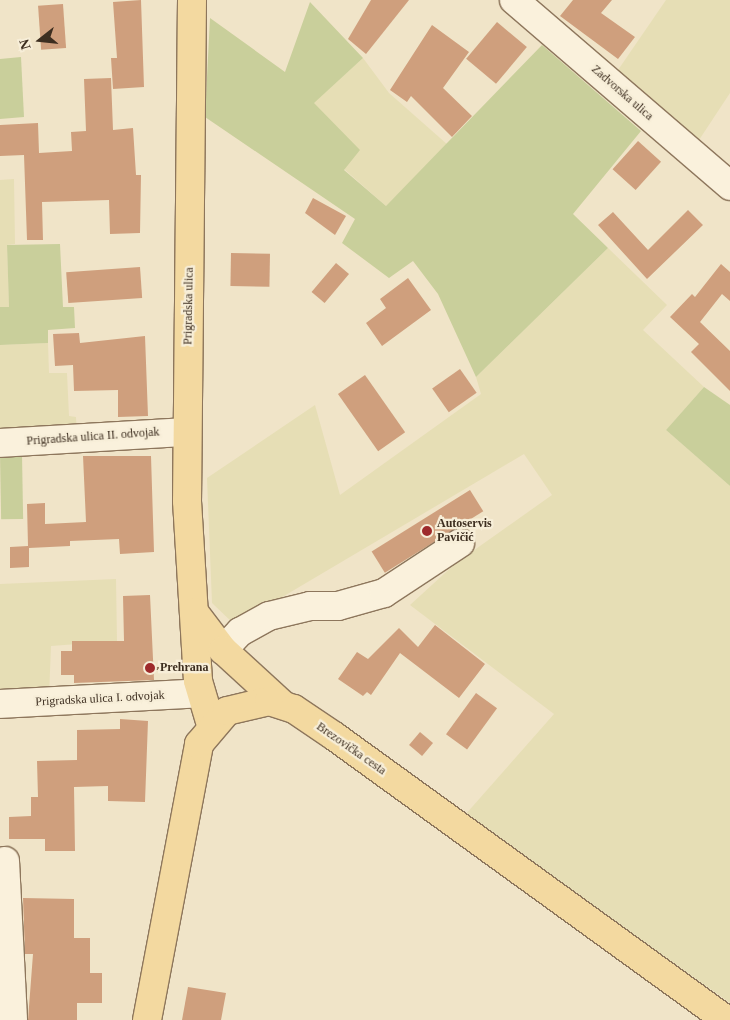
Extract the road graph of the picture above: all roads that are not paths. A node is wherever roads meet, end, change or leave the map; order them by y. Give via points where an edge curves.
1 (192, 0) edge
2 (514, 0) edge
3 (730, 186) edge
4 (186, 432) junction
5 (0, 443) edge
6 (460, 543) dead end
7 (194, 612) junction
8 (223, 650) junction
9 (200, 693) junction
10 (0, 704) edge
11 (282, 704) junction
12 (211, 725) junction
13 (5, 861) dead end
14 (13, 1020) edge
15 (147, 1020) edge
16 (727, 1020) edge

1 - 4 main road, Prigradska ulica
2 - 3 street, Zadvorska ulica
4 - 5 street, Prigradska ulica II. odvojak
4 - 7 main road, Prigradska ulica
6 - 8 street via 384,593 338,606 310,606 269,616 240,632
7 - 8 main road
7 - 9 main road, Prigradska ulica
8 - 11 main road
9 - 10 street, Prigradska ulica I. odvojak
9 - 12 main road, Prigradska ulica
11 - 12 main road, Brezovička cesta via 256,702 236,707
11 - 16 main road, Brezovička cesta via 334,736
12 - 15 main road, Brezovička cesta via 199,744 191,777
13 - 14 street

